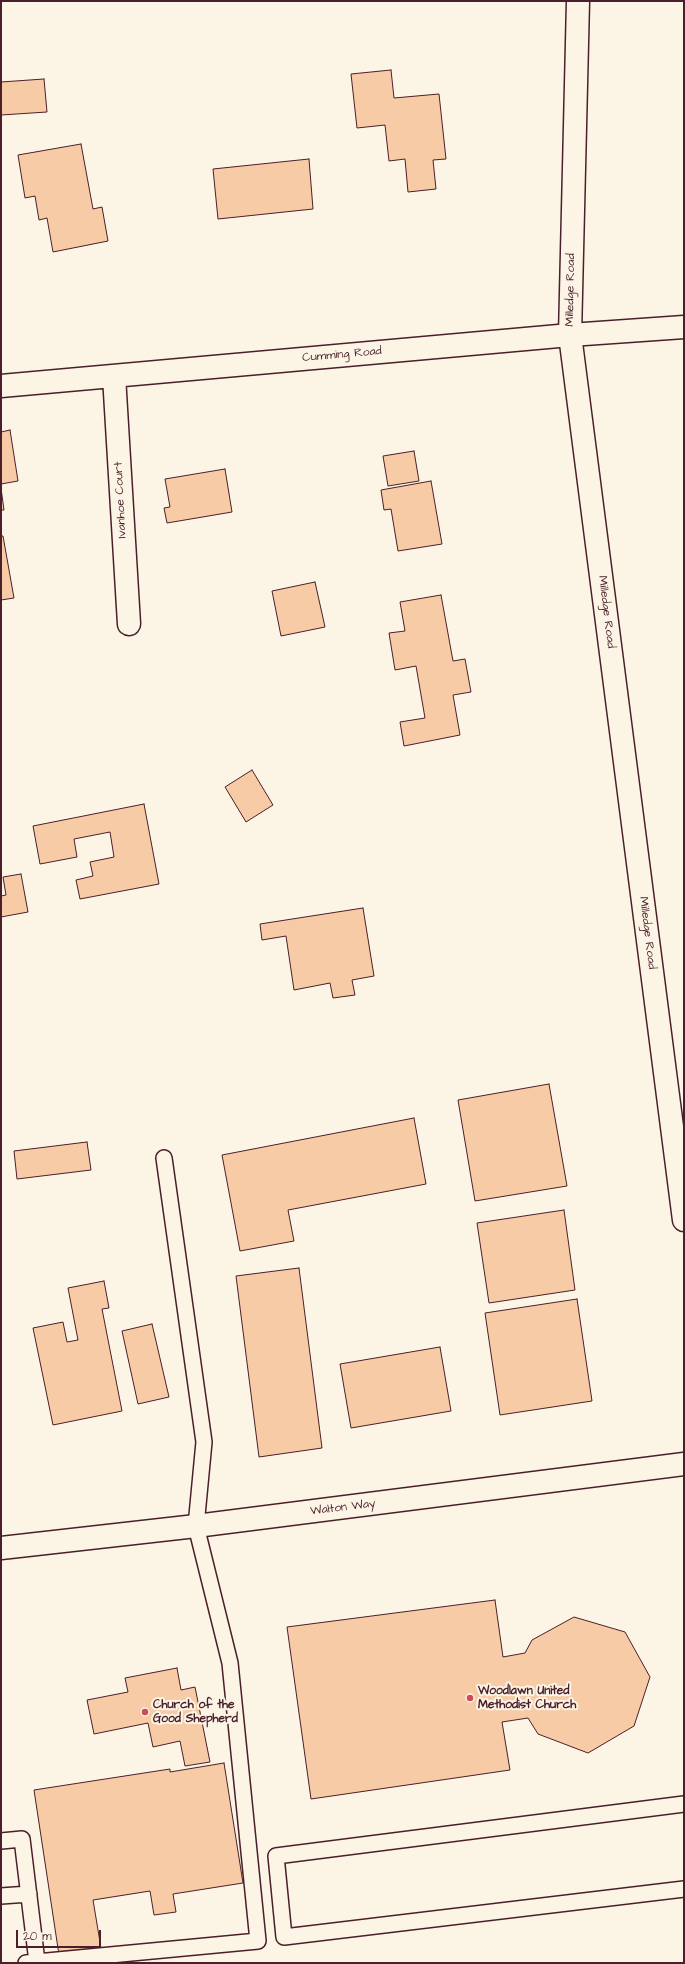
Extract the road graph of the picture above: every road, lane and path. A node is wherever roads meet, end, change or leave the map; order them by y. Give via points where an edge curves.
1 (578, 1) edge
2 (684, 327) edge
3 (570, 335) junction
4 (114, 376) junction
5 (1, 386) edge
6 (128, 624) dead end
7 (164, 1158) dead end
8 (682, 1194) edge
9 (684, 1220) edge
10 (684, 1464) edge
11 (196, 1526) junction
12 (1, 1548) edge
13 (684, 1804) edge
14 (1, 1841) edge
15 (684, 1889) edge
16 (29, 1894) junction
17 (1, 1896) edge
18 (284, 1937) junction
19 (258, 1941) junction
20 (31, 1962) edge

1 - 3 street, Milledge Road
2 - 3 street, Cumming Road
3 - 4 street, Cumming Road
3 - 8 street, Milledge Road
4 - 5 street, Cumming Road
4 - 6 street, Ivanhoe Court
7 - 11 lane via 204,1442
8 - 9 street, Milledge Road
10 - 11 street, Walton Way
11 - 12 street, Walton Way
11 - 19 lane via 230,1662
13 - 18 lane via 276,1856
14 - 16 lane via 22,1839
15 - 18 lane
16 - 17 lane
16 - 20 lane
18 - 19 lane
19 - 20 lane

